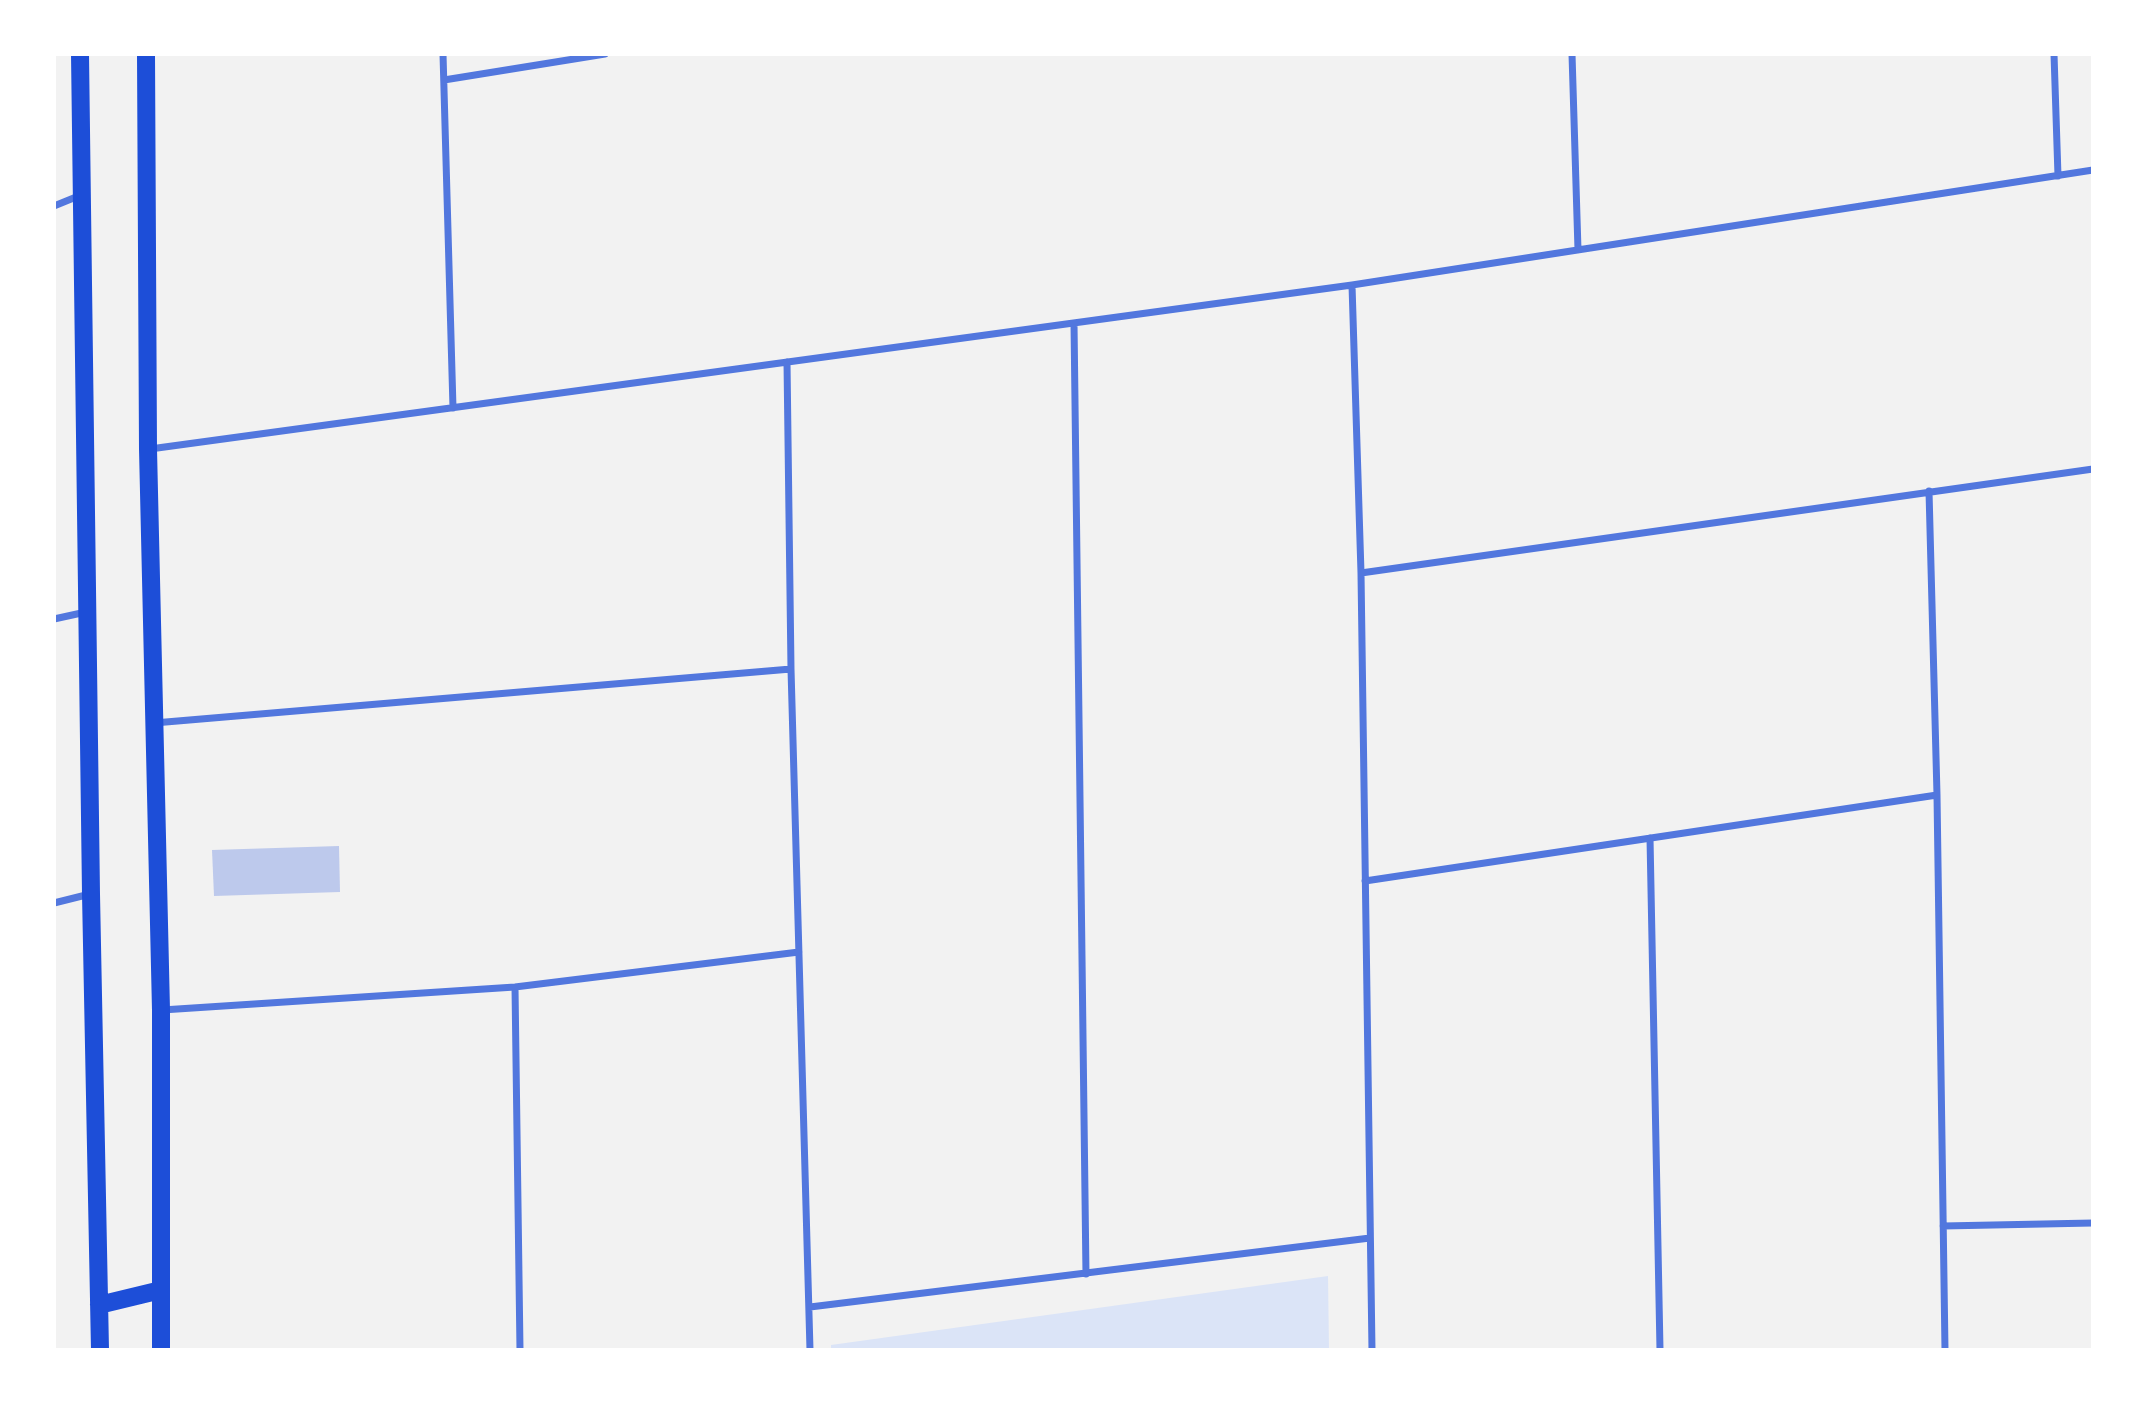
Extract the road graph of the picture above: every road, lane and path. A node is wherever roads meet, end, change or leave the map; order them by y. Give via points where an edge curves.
1 (80, 54) edge
2 (146, 54) edge
3 (443, 54) edge
4 (605, 54) edge
5 (1572, 54) edge
6 (2054, 54) edge
7 (444, 80) junction
8 (2093, 170) edge
9 (2058, 176) junction
10 (82, 195) junction
11 (54, 206) edge
12 (1578, 250) junction
13 (1352, 285) junction
14 (1074, 323) junction
15 (787, 362) junction
16 (453, 408) junction
17 (148, 449) junction
18 (2093, 469) edge
19 (1929, 491) junction
20 (1361, 573) junction
21 (87, 612) junction
22 (54, 619) edge
23 (791, 669) junction
24 (153, 723) junction
25 (1937, 795) junction
26 (1650, 838) junction
27 (1365, 881) junction
28 (91, 894) junction
29 (54, 903) edge
30 (799, 952) junction
31 (515, 987) junction
32 (161, 1010) junction
33 (2093, 1223) edge
34 (1943, 1226) junction
35 (1370, 1238) junction
36 (1086, 1274) junction
37 (161, 1290) junction
38 (99, 1305) junction
39 (810, 1307) junction
40 (100, 1350) edge
41 (161, 1350) edge
42 (520, 1350) edge
43 (810, 1350) edge
44 (1372, 1350) edge
45 (1660, 1350) edge
46 (1945, 1350) edge

1 - 10 main road
2 - 17 main road
3 - 7 street
4 - 7 street
5 - 12 street
6 - 9 street
7 - 16 street
8 - 9 street
9 - 12 street
10 - 11 street
10 - 21 main road
12 - 13 street
13 - 14 street
13 - 20 street
14 - 15 street
14 - 36 street
15 - 16 street
15 - 23 street
16 - 17 street
17 - 24 main road
18 - 19 street
19 - 20 street
19 - 25 street
20 - 27 street
21 - 22 street
21 - 28 main road
23 - 24 street
23 - 30 street
24 - 32 main road
25 - 26 street
25 - 34 street
26 - 27 street
26 - 45 street
27 - 35 street
28 - 29 street
28 - 38 main road
30 - 31 street
30 - 39 street
31 - 32 street
31 - 42 street
32 - 37 main road
33 - 34 street
34 - 46 street
35 - 36 street
35 - 44 street
36 - 39 street
37 - 38 main road
37 - 41 main road
38 - 40 main road
39 - 43 street

